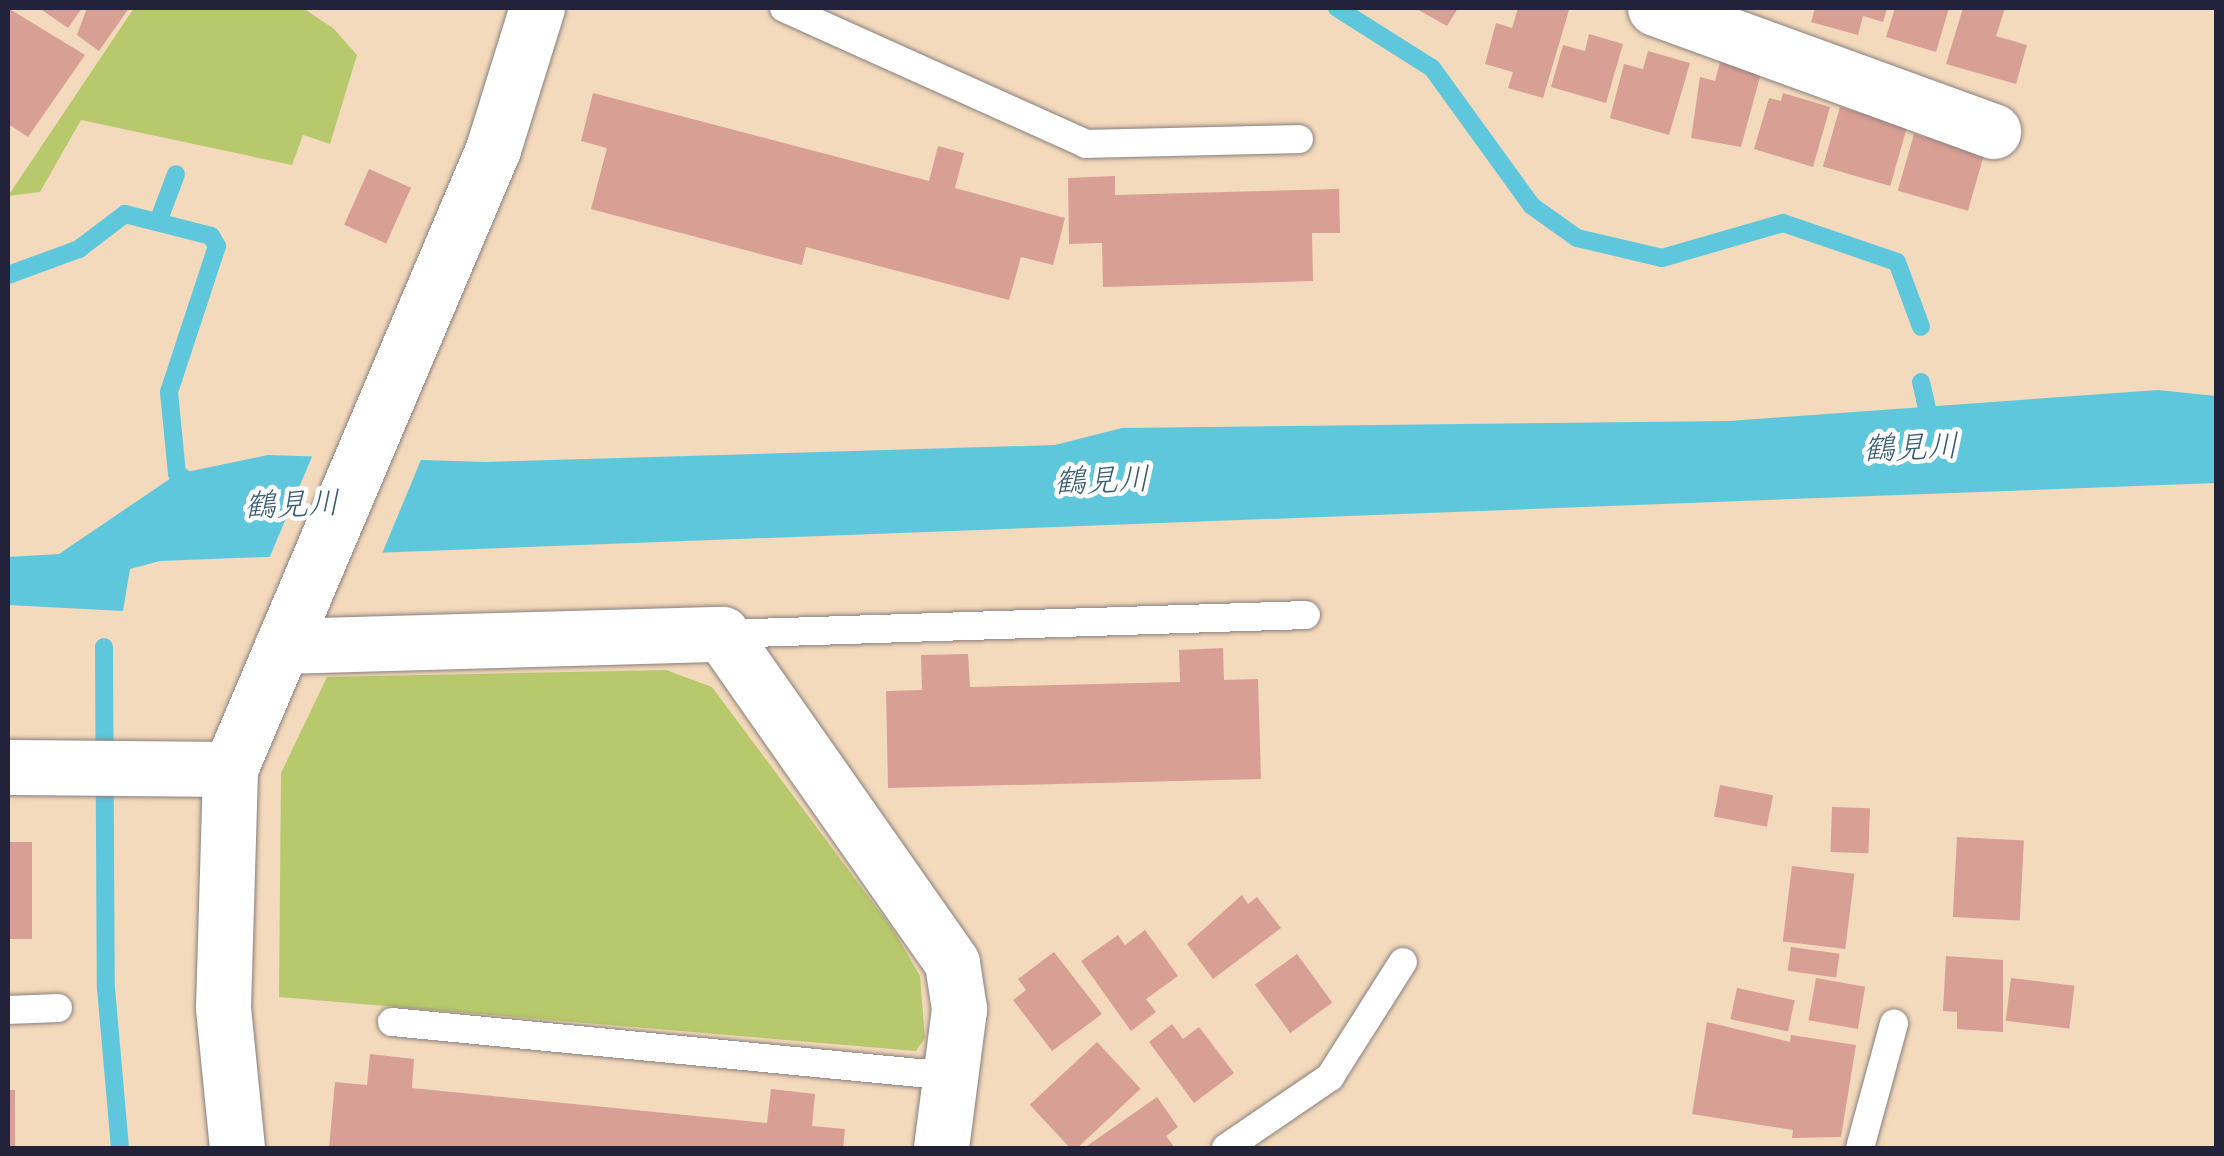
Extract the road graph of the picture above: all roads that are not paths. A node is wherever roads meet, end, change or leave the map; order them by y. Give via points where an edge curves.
1 (538, 8) edge
2 (784, 8) edge
3 (1655, 8) edge
4 (1993, 131) dead end
5 (1299, 138) dead end
6 (1306, 615) dead end
7 (722, 634) junction
8 (282, 646) junction
9 (8, 767) edge
10 (230, 770) junction
11 (1403, 962) dead end
12 (58, 1008) dead end
13 (8, 1010) edge
14 (392, 1022) dead end
15 (1894, 1024) dead end
16 (950, 1076) junction
17 (237, 1148) edge
18 (941, 1148) edge
19 (1226, 1148) edge
20 (1860, 1148) edge

1 - 8 street via 493,148
2 - 5 lane via 1086,144
3 - 4 street
6 - 7 lane
7 - 8 street
7 - 16 street via 937,932 960,1009
8 - 10 street
9 - 10 street
10 - 17 street via 223,1008
11 - 19 lane via 1330,1078
12 - 13 lane
14 - 16 lane
15 - 20 lane
16 - 18 street

